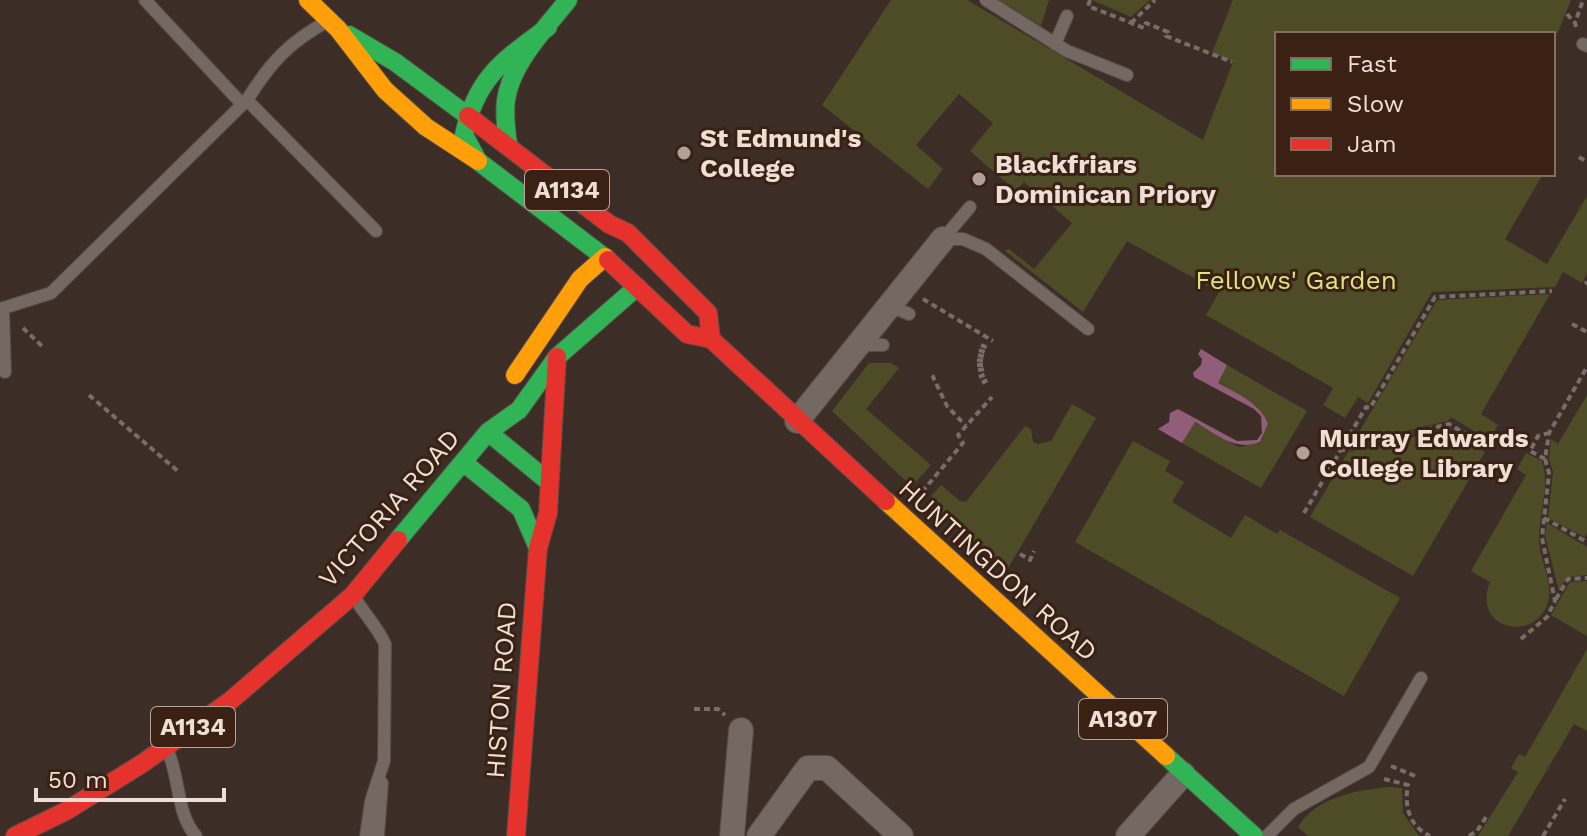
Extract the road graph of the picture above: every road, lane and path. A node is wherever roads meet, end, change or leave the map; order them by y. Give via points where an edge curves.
1 (145, 0) edge
2 (308, 0) edge
3 (986, 0) edge
4 (1090, 0) edge
5 (1155, 0) edge
6 (1583, 0) edge
7 (565, 1) edge
8 (1567, 14) dead end
9 (1067, 16) dead end
10 (1131, 23) junction
11 (1575, 23) junction
12 (333, 25) junction
13 (548, 27) junction
14 (1055, 44) junction
15 (1585, 45) edge
16 (1232, 62) dead end
17 (1127, 75) dead end
18 (244, 101) junction
19 (468, 116) junction
20 (508, 144) junction
21 (1579, 157) dead end
22 (478, 161) junction
23 (1587, 162) edge
24 (970, 207) dead end
25 (376, 231) dead end
26 (628, 233) junction
27 (943, 239) junction
28 (605, 257) junction
29 (632, 259) junction
30 (655, 261) junction
31 (637, 287) junction
32 (1552, 291) dead end
33 (923, 298) dead end
34 (2, 310) edge
35 (1572, 324) dead end
36 (1088, 329) dead end
37 (1587, 332) edge
38 (711, 339) junction
39 (993, 341) dead end
40 (859, 345) junction
41 (883, 345) dead end
42 (557, 357) junction
43 (979, 360) junction
44 (986, 363) junction
45 (1587, 367) edge
46 (5, 372) dead end
47 (935, 376) dead end
48 (982, 383) dead end
49 (89, 395) dead end
50 (992, 397) dead end
51 (797, 421) junction
52 (966, 426) junction
53 (488, 432) junction
54 (1549, 433) junction
55 (1486, 446) dead end
56 (1339, 451) junction
57 (1545, 459) junction
58 (464, 463) junction
59 (179, 472) dead end
60 (549, 482) junction
61 (921, 494) dead end
62 (1304, 513) dead end
63 (1544, 518) junction
64 (1587, 542) edge
65 (538, 548) junction
66 (1034, 551) dead end
67 (1020, 554) dead end
68 (1587, 578) edge
69 (353, 595) junction
70 (1555, 601) junction
71 (1521, 639) dead end
72 (1421, 678) dead end
73 (741, 730) dead end
74 (166, 746) junction
75 (1374, 759) junction
76 (384, 761) junction
77 (1358, 773) junction
78 (1183, 774) junction
79 (1415, 776) dead end
80 (1565, 799) dead end
81 (1488, 814) dead end
82 (15, 836) edge
83 (196, 836) edge
84 (366, 836) edge
85 (378, 836) edge
86 (516, 836) edge
87 (732, 836) edge
88 (759, 836) edge
89 (901, 836) edge
90 (1128, 836) edge
91 (1254, 836) edge
92 (1267, 836) edge
93 (1430, 836) edge
94 (1469, 836) edge
95 (1543, 836) edge

1 - 18 lane
2 - 12 main road
3 - 14 lane
4 - 10 path via 1088,6
5 - 10 path
6 - 11 path
7 - 13 main road, A1134
8 - 11 path
9 - 14 lane
10 - 16 path via 1144,28 1146,23
11 - 15 path
12 - 18 lane via 300,36
12 - 19 main road, HUNTINGDON ROAD via 375,48
12 - 22 main road, HUNTINGDON ROAD via 385,90 426,127
13 - 19 main road, A1134 via 498,64
13 - 20 main road, A1134 via 507,95
14 - 17 lane
18 - 25 lane
18 - 34 lane via 51,293
19 - 20 main road, HUNTINGDON ROAD / A1134
19 - 22 main road via 464,135
20 - 26 main road, HUNTINGDON ROAD / A1134 via 609,224
21 - 23 path
22 - 28 main road, HUNTINGDON ROAD / A1134
24 - 27 lane
26 - 29 main road, A1134
26 - 30 main road, HUNTINGDON ROAD / A1307
27 - 36 lane via 963,239 986,249
27 - 40 street via 900,310
28 - 29 main road
28 - 31 main road, HUNTINGDON ROAD / A1134
28 - 53 main road, VICTORIA ROAD / A1134 via 580,279 499,400
29 - 30 main road
29 - 31 main road, A1134
30 - 38 main road, HUNTINGDON ROAD / A1307 via 708,313
31 - 38 main road, HUNTINGDON ROAD / A1307 via 687,334
31 - 42 main road, VICTORIA ROAD / A1134
32 - 56 path via 1435,297
33 - 39 path
34 - 46 lane
35 - 37 path
38 - 51 main road, HUNTINGDON ROAD / A1307
40 - 41 lane
40 - 51 street
42 - 53 main road, VICTORIA ROAD / A1134 via 519,410
42 - 60 main road, HISTON ROAD
43 - 44 path
43 - 44 path
43 - 44 path
44 - 48 path
45 - 54 path
47 - 52 path via 941,396
49 - 59 path
50 - 52 path
51 - 78 main road, HUNTINGDON ROAD / A1307
52 - 61 path via 958,435 963,443
53 - 58 main road, VICTORIA ROAD / A1134
53 - 60 main road
54 - 57 path
54 - 57 path via 1538,436 1529,450
55 - 56 path via 1449,424
56 - 62 path
57 - 63 path via 1549,473
58 - 65 main road, HISTON ROAD via 521,509
58 - 69 main road, VICTORIA ROAD / A1134
60 - 65 main road, HISTON ROAD via 548,513
63 - 64 path
63 - 70 path via 1542,538
65 - 86 main road, HISTON ROAD
66 - 67 path via 1030,560
68 - 70 path via 1568,579
69 - 74 main road, VICTORIA ROAD / A1134 via 230,701
69 - 76 lane via 385,644
70 - 71 path via 1547,617
72 - 75 lane
73 - 87 street
74 - 82 main road, VICTORIA ROAD / A1134 via 66,811
74 - 83 lane via 186,826
75 - 77 lane
75 - 79 path
76 - 84 lane
76 - 85 lane
77 - 92 lane via 1294,809
77 - 93 path via 1408,785 1408,811
78 - 90 street
78 - 91 main road, HUNTINGDON ROAD / A1307
80 - 95 path
81 - 94 path
88 - 89 street via 808,768 827,768

